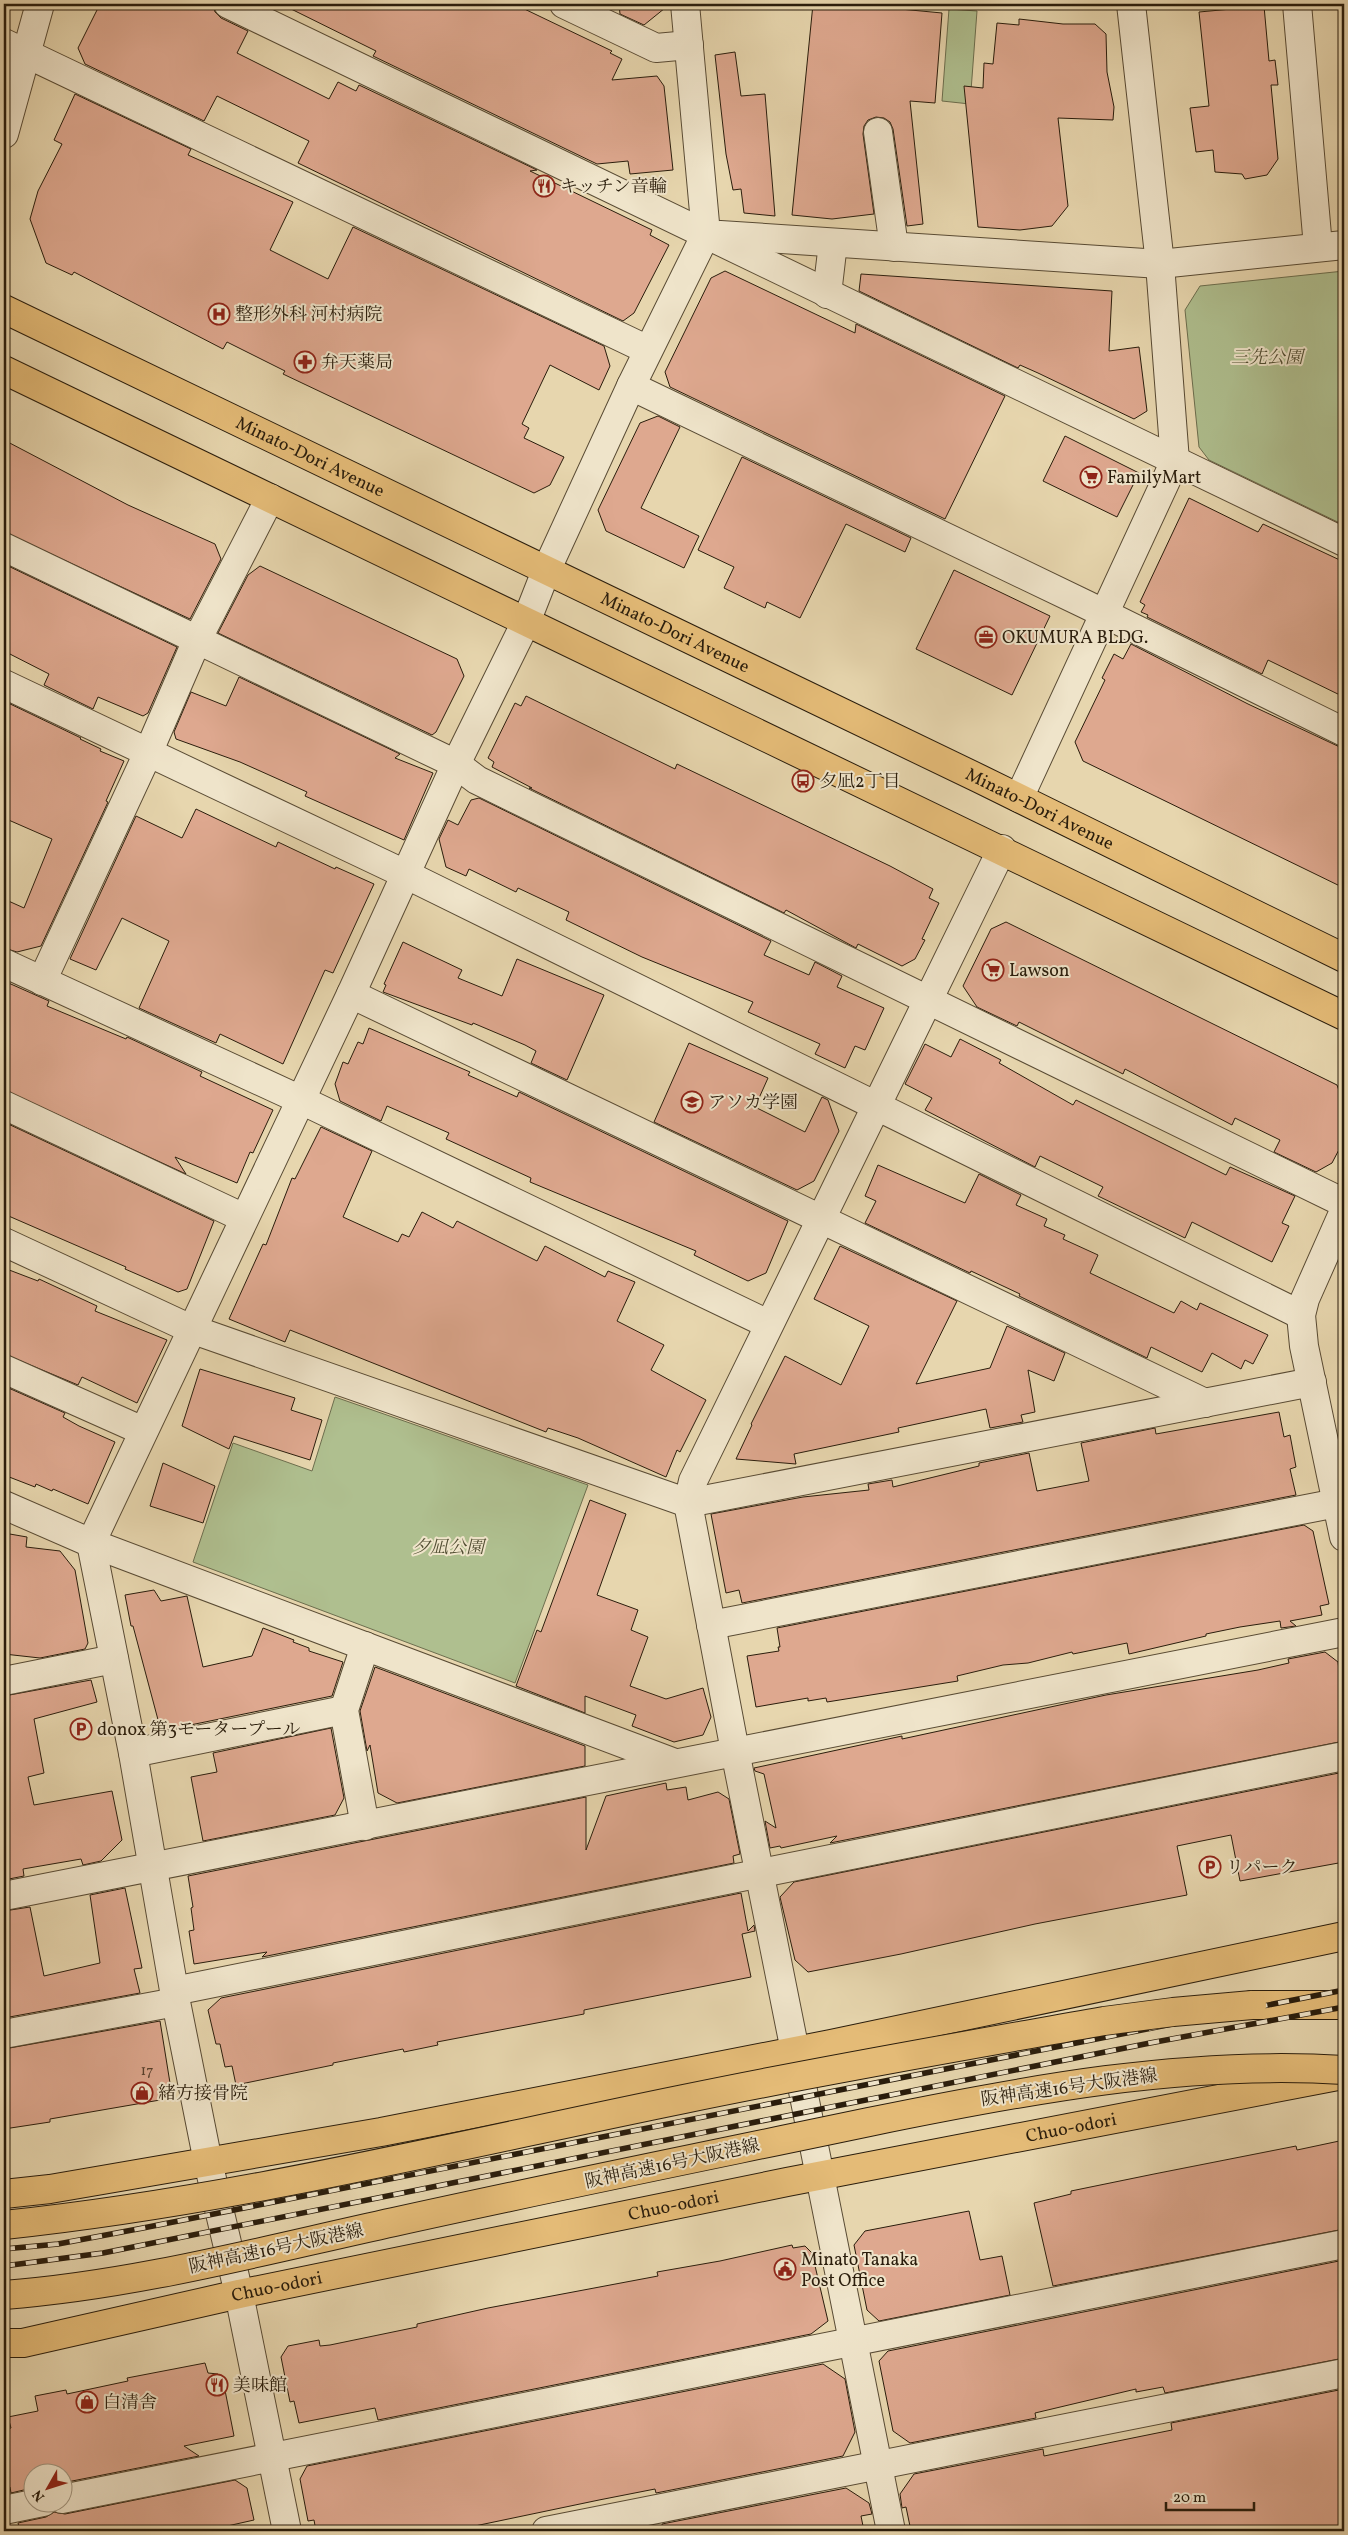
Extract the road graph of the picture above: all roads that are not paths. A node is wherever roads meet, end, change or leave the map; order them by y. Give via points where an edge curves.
1 (40, 4) edge
2 (228, 4) edge
3 (564, 4) edge
4 (685, 4) edge
5 (1131, 4) edge
6 (1297, 4) edge
7 (690, 45) junction
8 (15, 48) edge
9 (5, 126) edge
10 (878, 132) dead end
11 (706, 234) junction
12 (833, 243) junction
13 (1331, 246) edge
14 (894, 247) junction
15 (1160, 264) junction
16 (828, 294) junction
17 (4, 309) edge
18 (648, 350) junction
19 (4, 370) edge
20 (630, 386) junction
21 (1175, 461) junction
22 (270, 498) junction
23 (1344, 542) edge
24 (4, 547) edge
25 (546, 571) junction
26 (1104, 613) junction
27 (526, 622) junction
28 (197, 640) junction
29 (4, 684) edge
30 (1344, 732) edge
31 (148, 753) junction
32 (456, 764) junction
33 (1019, 798) junction
34 (1002, 850) junction
35 (405, 874) junction
36 (1344, 958) edge
37 (4, 963) edge
38 (42, 981) junction
39 (351, 994) junction
40 (928, 1001) junction
41 (1344, 1016) edge
42 (301, 1100) junction
43 (4, 1105) edge
44 (876, 1107) junction
45 (1344, 1203) edge
46 (1344, 1211) edge
47 (244, 1218) junction
48 (820, 1219) junction
49 (4, 1242) edge
50 (1301, 1316) junction
51 (768, 1324) junction
52 (191, 1329) junction
53 (4, 1368) edge
54 (1312, 1382) junction
55 (1205, 1403) junction
56 (144, 1431) junction
57 (688, 1503) junction
58 (1337, 1503) junction
59 (4, 1505) edge
60 (1344, 1537) edge
61 (91, 1543) junction
62 (711, 1625) junction
63 (1344, 1632) edge
64 (365, 1646) junction
65 (114, 1659) junction
66 (4, 1682) edge
67 (344, 1710) junction
68 (735, 1752) junction
69 (132, 1753) junction
70 (1344, 1756) edge
71 (675, 1763) junction
72 (365, 1826) junction
73 (154, 1867) junction
74 (761, 1872) junction
75 (4, 1896) edge
76 (1344, 1936) edge
77 (175, 1996) junction
78 (1344, 2005) edge
79 (4, 2034) edge
80 (795, 2050) junction
81 (1344, 2070) edge
82 (1344, 2075) edge
83 (208, 2162) junction
84 (820, 2175) junction
85 (4, 2194) edge
86 (4, 2225) edge
87 (1344, 2244) edge
88 (239, 2294) junction
89 (4, 2295) edge
90 (853, 2340) junction
91 (4, 2343) edge
92 (1344, 2373) edge
93 (272, 2457) junction
94 (878, 2466) junction
95 (72, 2496) edge
96 (22, 2506) edge
97 (4, 2510) edge
98 (287, 2531) edge
99 (546, 2531) edge
100 (891, 2531) edge

1 - 8 street
2 - 11 street
3 - 7 street via 656,48
4 - 7 street
5 - 15 street
6 - 13 street
7 - 11 street
8 - 9 street
8 - 18 street
10 - 14 street
11 - 12 street
11 - 16 street
11 - 18 street
12 - 14 street
12 - 16 street
13 - 15 street
14 - 15 street
15 - 21 street
16 - 21 street
17 - 25 main road, Minato-Dori Avenue
18 - 20 street
19 - 22 main road
20 - 25 street
20 - 26 street
21 - 23 street
21 - 26 street
22 - 27 main road
22 - 28 street
24 - 28 street
25 - 27 street
25 - 33 main road, Minato-Dori Avenue
26 - 30 street
26 - 33 street
27 - 32 street
27 - 34 main road
28 - 31 street
28 - 32 street
29 - 31 street
31 - 35 street
31 - 38 street
32 - 35 street
32 - 40 street via 477,780
33 - 36 main road, Minato-Dori Avenue
34 - 40 street
34 - 41 main road
35 - 39 street
35 - 44 street
37 - 38 street
38 - 42 street
39 - 42 street
39 - 48 street
40 - 44 street
40 - 45 street
42 - 47 street
42 - 51 street
43 - 47 street
44 - 48 street
44 - 50 street
46 - 50 street via 1313,1276
47 - 52 street
48 - 51 street
48 - 55 street
49 - 52 street
50 - 54 street
51 - 57 street via 692,1481
52 - 56 street
52 - 57 street
53 - 56 street
54 - 55 street
54 - 58 street
55 - 57 street
56 - 61 street
57 - 62 street
58 - 60 street
58 - 62 street
59 - 61 street
61 - 64 street
61 - 65 street
62 - 68 street
63 - 68 street
64 - 67 street
64 - 71 street
65 - 66 street
65 - 69 street
67 - 69 street
67 - 72 street
68 - 71 street
68 - 74 street
69 - 73 street
70 - 74 street
71 - 72 street
72 - 73 street
73 - 75 street
73 - 77 street
74 - 77 street
74 - 80 street
76 - 80 main road
77 - 79 street
77 - 83 street
78 - 86 main road, bridge via 1252,2005 1104,2021 694,2097 206,2198 101,2215
80 - 83 main road via 381,2132
80 - 84 street
81 - 89 main road, 阪神高速16号大阪港線, bridge via 1250,2068 1174,2073 968,2102 145,2276
82 - 84 main road, Chuo-odori
83 - 85 main road
83 - 88 street
84 - 88 main road, Chuo-odori
84 - 90 street
87 - 90 street
88 - 91 main road, Chuo-odori via 23,2342
88 - 93 street
90 - 93 street
90 - 94 street
92 - 94 street
93 - 95 street
93 - 98 street
94 - 99 street
94 - 100 street
96 - 97 street

